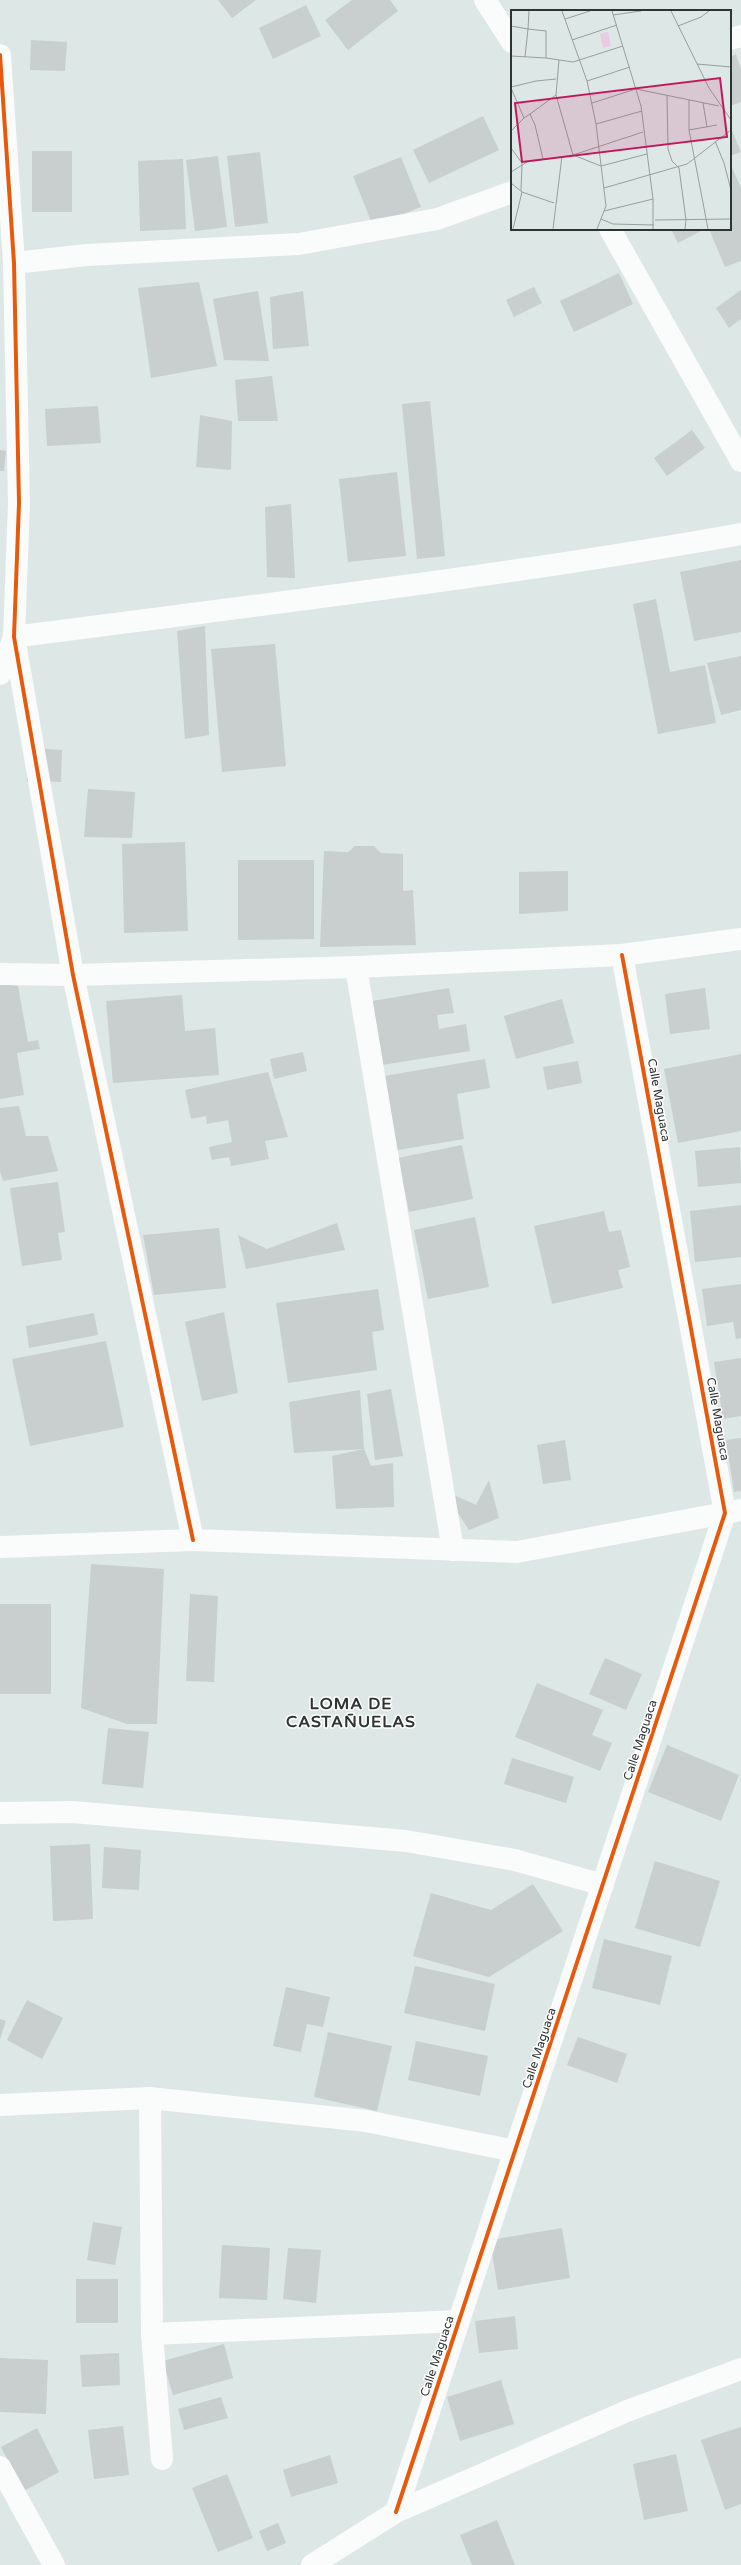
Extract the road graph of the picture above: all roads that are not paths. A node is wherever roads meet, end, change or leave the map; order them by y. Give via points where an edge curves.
1 (485, 0) edge
2 (741, 36) edge
3 (731, 39) edge
4 (511, 40) edge
5 (0, 55) edge
6 (511, 192) edge
7 (611, 230) edge
8 (14, 263) junction
9 (741, 461) edge
10 (10, 500) edge
11 (741, 534) edge
12 (14, 637) junction
13 (0, 674) edge
14 (741, 940) edge
15 (622, 955) junction
16 (356, 967) junction
17 (0, 974) edge
18 (73, 975) junction
19 (733, 1511) edge
20 (193, 1540) junction
21 (0, 1548) edge
22 (453, 1550) junction
23 (0, 1812) edge
24 (604, 1885) junction
25 (150, 2098) junction
26 (0, 2105) edge
27 (515, 2151) junction
28 (458, 2321) junction
29 (152, 2334) junction
30 (741, 2369) edge
31 (162, 2459) dead end
32 (0, 2468) edge
33 (396, 2512) junction
34 (54, 2565) edge
35 (312, 2565) edge

1 - 4 street
2 - 3 street
5 - 8 street
6 - 8 street via 437,219 299,244 87,255
7 - 9 street
8 - 10 street
10 - 12 street
11 - 12 street via 633,553 441,581
12 - 13 street
12 - 18 street
14 - 15 street
15 - 16 street
15 - 19 street, Calle Maguaca
16 - 18 street
16 - 22 street
17 - 18 street
18 - 20 street
19 - 22 street via 517,1552
19 - 24 street, Calle Maguaca
20 - 21 street
20 - 22 street
23 - 24 street via 73,1812 406,1841 515,1860
24 - 27 street, Calle Maguaca
25 - 26 street
25 - 27 street via 366,2121
25 - 29 street
27 - 28 street, Calle Maguaca
28 - 29 street
28 - 33 street, Calle Maguaca
29 - 31 street
30 - 33 street via 627,2411
32 - 34 street
33 - 35 street

